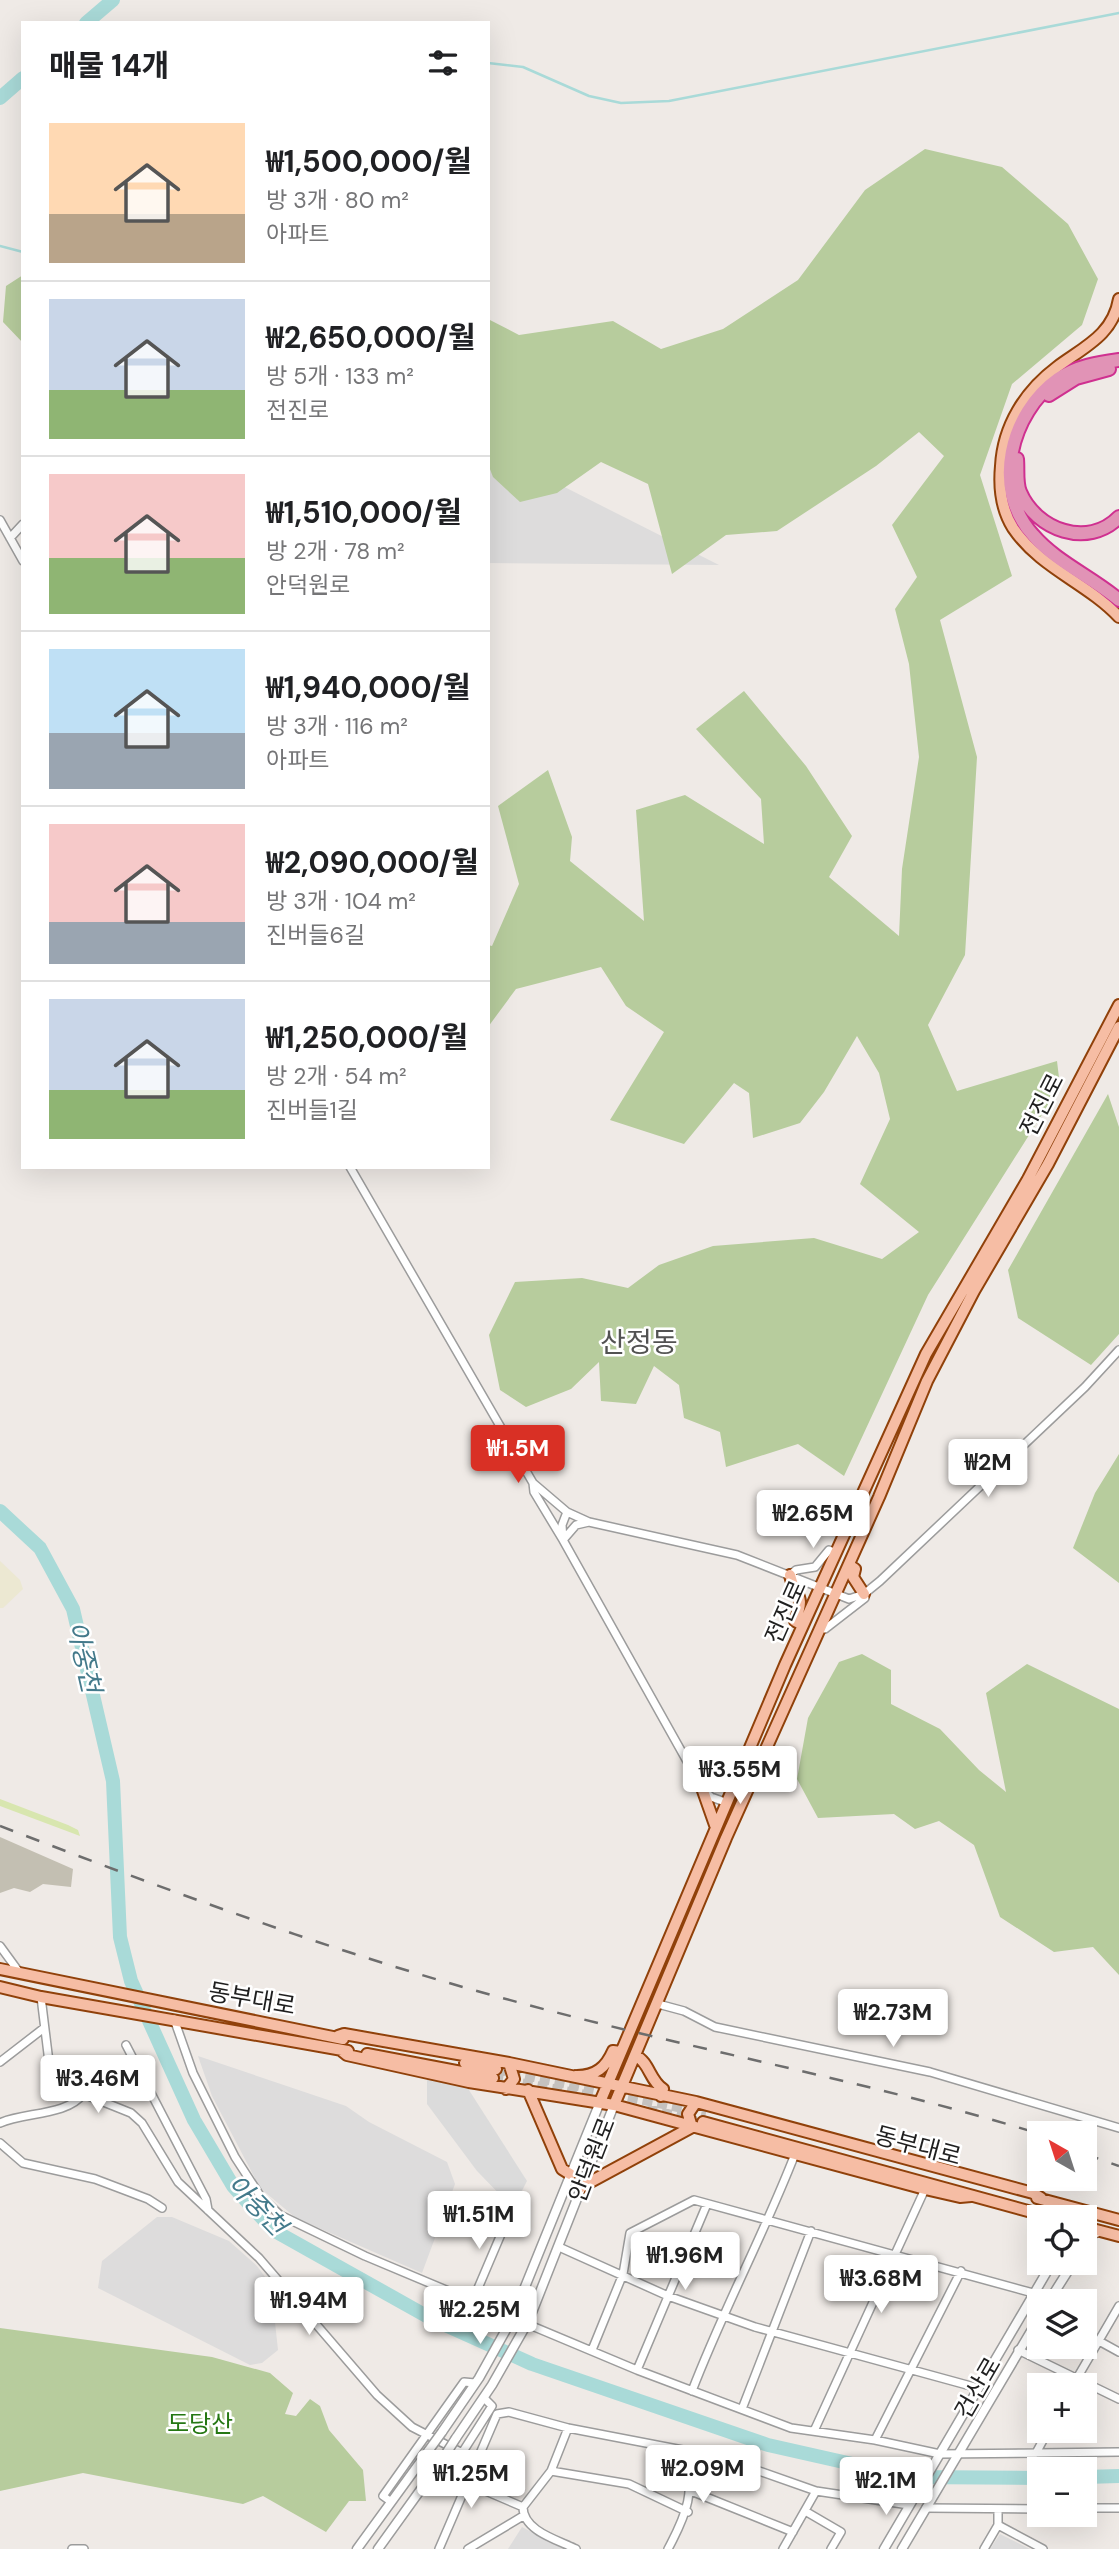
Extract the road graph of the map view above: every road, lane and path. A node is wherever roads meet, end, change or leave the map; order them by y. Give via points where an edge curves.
1 (1119, 299) edge
2 (1119, 360) edge
3 (1119, 368) edge
4 (1119, 517) edge
5 (0, 520) edge
6 (21, 526) edge
7 (10, 538) junction
8 (21, 557) edge
9 (1119, 600) edge
10 (1119, 617) edge
11 (1119, 1005) edge
12 (1119, 1027) edge
13 (352, 1169) edge
14 (1119, 1349) edge
15 (533, 1483) junction
16 (567, 1512) junction
17 (589, 1522) junction
18 (563, 1540) junction
19 (836, 1553) junction
20 (849, 1565) junction
21 (790, 1574) junction
22 (820, 1586) junction
23 (864, 1594) junction
24 (835, 1596) junction
25 (803, 1625) junction
26 (821, 1627) junction
27 (702, 1788) junction
28 (726, 1802) junction
29 (715, 1825) junction
30 (719, 1855) junction
31 (0, 1946) edge
32 (0, 1969) edge
33 (22, 1975) junction
34 (0, 1987) edge
35 (41, 1997) junction
36 (659, 2004) junction
37 (169, 2019) junction
38 (44, 2028) junction
39 (338, 2036) junction
40 (126, 2045) dead end
41 (342, 2051) junction
42 (621, 2052) junction
43 (636, 2056) junction
44 (0, 2062) edge
45 (509, 2063) junction
46 (576, 2080) junction
47 (607, 2085) junction
48 (622, 2086) junction
49 (506, 2089) junction
50 (528, 2090) junction
51 (83, 2094) junction
52 (662, 2096) junction
53 (600, 2102) junction
54 (696, 2102) junction
55 (614, 2105) junction
56 (0, 2123) edge
57 (692, 2127) junction
58 (1119, 2127) edge
59 (0, 2143) edge
60 (795, 2154) junction
61 (570, 2174) junction
62 (581, 2187) junction
63 (925, 2189) junction
64 (971, 2196) junction
65 (1041, 2198) junction
66 (707, 2204) junction
67 (162, 2208) dead end
68 (208, 2210) junction
69 (1027, 2211) edge
70 (510, 2213) dead end
71 (770, 2219) junction
72 (1119, 2220) edge
73 (1097, 2230) edge
74 (811, 2231) junction
75 (1101, 2231) junction
76 (1097, 2233) edge
77 (1119, 2236) edge
78 (559, 2247) junction
79 (893, 2253) junction
80 (961, 2272) junction
81 (624, 2274) junction
82 (1027, 2291) edge
83 (668, 2296) junction
84 (473, 2300) junction
85 (1027, 2303) edge
86 (1119, 2306) edge
87 (721, 2315) junction
88 (513, 2316) junction
89 (525, 2327) junction
90 (772, 2331) junction
91 (1027, 2336) edge
92 (1099, 2342) junction
93 (592, 2350) junction
94 (1018, 2350) junction
95 (849, 2352) junction
96 (1119, 2352) edge
97 (912, 2369) junction
98 (637, 2370) junction
99 (1059, 2373) edge
100 (1080, 2373) edge
101 (477, 2381) junction
102 (978, 2388) junction
103 (692, 2390) junction
104 (1097, 2390) edge
105 (484, 2398) junction
106 (1119, 2399) edge
107 (742, 2409) junction
108 (568, 2428) junction
109 (814, 2431) junction
110 (428, 2433) junction
111 (875, 2440) junction
112 (1041, 2443) edge
113 (690, 2450) junction
114 (1119, 2452) edge
115 (462, 2453) junction
116 (1036, 2453) junction
117 (957, 2454) junction
118 (938, 2457) junction
119 (476, 2460) junction
120 (551, 2471) junction
121 (467, 2483) junction
122 (691, 2491) junction
123 (816, 2491) junction
124 (390, 2501) junction
125 (911, 2502) junction
126 (927, 2505) junction
127 (1097, 2508) edge
128 (1119, 2508) edge
129 (998, 2509) junction
130 (1027, 2509) edge
131 (523, 2511) junction
132 (804, 2511) junction
133 (688, 2512) junction
134 (998, 2525) junction
135 (793, 2532) junction
136 (72, 2549) edge
137 (85, 2549) edge
138 (357, 2549) edge
139 (377, 2549) edge
140 (439, 2549) edge
141 (468, 2549) edge
142 (576, 2549) edge
143 (668, 2549) edge
144 (783, 2549) edge
145 (831, 2549) edge
146 (884, 2549) edge
147 (902, 2549) edge
148 (984, 2549) edge
149 (1043, 2549) edge

1 - 10 main road via 1117,313 1103,335 1032,388 1013,416 1002,450 999,486 1011,525 1027,546
2 - 9 highway via 1085,365 1035,399 1017,429 1009,478 1020,519 1032,535
3 - 4 highway via 1076,378 1048,396 1027,423 1016,456 1020,491 1037,517 1054,528 1076,534 1094,532
5 - 7 street
6 - 7 street
7 - 8 street
11 - 19 main road, 전진로 via 1028,1180 926,1354
12 - 20 main road, 전진로 via 927,1381
13 - 15 street
14 - 23 street via 1030,1440
15 - 16 street
15 - 18 street
16 - 17 street
16 - 18 street
17 - 18 street via 576,1525
17 - 21 street via 737,1555
18 - 27 street
19 - 21 street via 829,1550 815,1567
19 - 22 main road, 전진로
20 - 23 main road
20 - 24 main road, 전진로
21 - 22 street
21 - 25 main road via 799,1591 795,1621
22 - 24 street
22 - 25 main road, 전진로
23 - 24 street via 849,1599
23 - 26 street via 845,1615 825,1629
24 - 26 main road, 전진로
25 - 28 main road, 전진로
26 - 30 main road, 전진로
27 - 28 street
27 - 29 main road
28 - 29 main road, 전진로
28 - 30 street via 727,1814 712,1851
29 - 42 main road, 전진로
30 - 36 main road, 전진로
31 - 33 street
32 - 33 main road, 동부대로
33 - 39 main road, 동부대로
34 - 35 main road, 동부대로
35 - 37 main road, 동부대로
35 - 38 street
36 - 43 main road, 전진로
36 - 58 street via 715,2027 930,2071
37 - 41 main road, 동부대로
37 - 84 street via 235,2157 261,2197 280,2215
38 - 44 street
38 - 51 street via 49,2062 71,2089
39 - 41 main road, 동부대로 via 495,2073
39 - 45 main road
40 - 68 street
41 - 49 main road, 동부대로 via 388,2066
42 - 46 main road via 613,2050 607,2065
42 - 47 main road, 전진로
43 - 48 main road, 전진로
43 - 52 main road via 643,2059 655,2084 663,2088
45 - 46 main road
45 - 49 main road via 514,2078
46 - 47 main road
47 - 48 main road
47 - 53 main road, 전진로
48 - 52 main road
48 - 55 main road, 전진로
49 - 50 main road, 동부대로
50 - 53 main road, 동부대로
50 - 61 main road via 562,2169
51 - 56 street via 62,2109
51 - 68 street via 131,2113 142,2123 178,2182
52 - 54 main road
53 - 55 main road, 동부대로
53 - 61 street, 안덕원로
54 - 57 main road via 688,2113
54 - 65 main road
55 - 57 main road, 동부대로
55 - 62 street, 안덕원로
57 - 60 main road, 동부대로
57 - 62 main road
59 - 67 street via 23,2163 94,2179
60 - 63 main road, 동부대로
60 - 71 street
61 - 88 street, 안덕원로
62 - 78 street, 안덕원로
63 - 64 main road, 동부대로
63 - 79 street
64 - 65 main road, 동부대로 via 705,2118
64 - 69 main road, 동부대로
65 - 72 main road, 동부대로
66 - 71 street
66 - 81 street via 694,2200 630,2233
66 - 83 street
68 - 110 street via 259,2258 377,2395 412,2427
70 - 84 street
71 - 74 street
71 - 87 street
73 - 75 main road
74 - 79 street
74 - 90 street
75 - 76 street
75 - 77 main road
78 - 81 street
78 - 89 street, 안덕원로
79 - 80 street
79 - 95 street
80 - 82 street
80 - 97 street
81 - 83 street
81 - 93 street
83 - 87 street
83 - 98 street
84 - 88 street
85 - 102 street, 건산로
86 - 92 street
87 - 90 street
87 - 103 street
88 - 89 street
88 - 101 street, 안덕원로
89 - 93 street
89 - 105 street, 안덕원로
90 - 95 street
90 - 107 street
91 - 94 street, 건산로
92 - 96 street
92 - 100 street
93 - 98 street
94 - 99 street
94 - 117 street, 건산로
95 - 97 street
95 - 109 street
97 - 102 street
97 - 111 street
98 - 103 street
101 - 110 street via 464,2382
101 - 124 street, 안덕원로, bridge
102 - 118 street, 건산로
103 - 107 street
104 - 106 street
105 - 115 street via 492,2406
105 - 139 street, 안덕원로, bridge
107 - 109 street via 791,2428
108 - 113 street
108 - 119 street via 509,2412 497,2414
108 - 120 street
109 - 111 street
110 - 115 street
110 - 124 street via 383,2496
111 - 118 street
112 - 116 street
113 - 122 street
113 - 123 street
114 - 116 street
115 - 119 street
116 - 117 street
117 - 118 street
117 - 126 street, 건산로
118 - 125 street, 건산로
119 - 121 street
120 - 131 street
120 - 133 street via 629,2484
121 - 131 street
121 - 140 street
122 - 133 street
122 - 135 street
123 - 125 street
123 - 132 street
124 - 138 street
125 - 146 street, 건산로
126 - 129 street
126 - 147 street, 건산로
127 - 128 street
129 - 130 street
129 - 134 street
131 - 141 street
131 - 142 street via 530,2526
132 - 135 street
132 - 145 street via 841,2532
133 - 143 street
134 - 148 street
134 - 149 street
135 - 144 street
136 - 137 street

